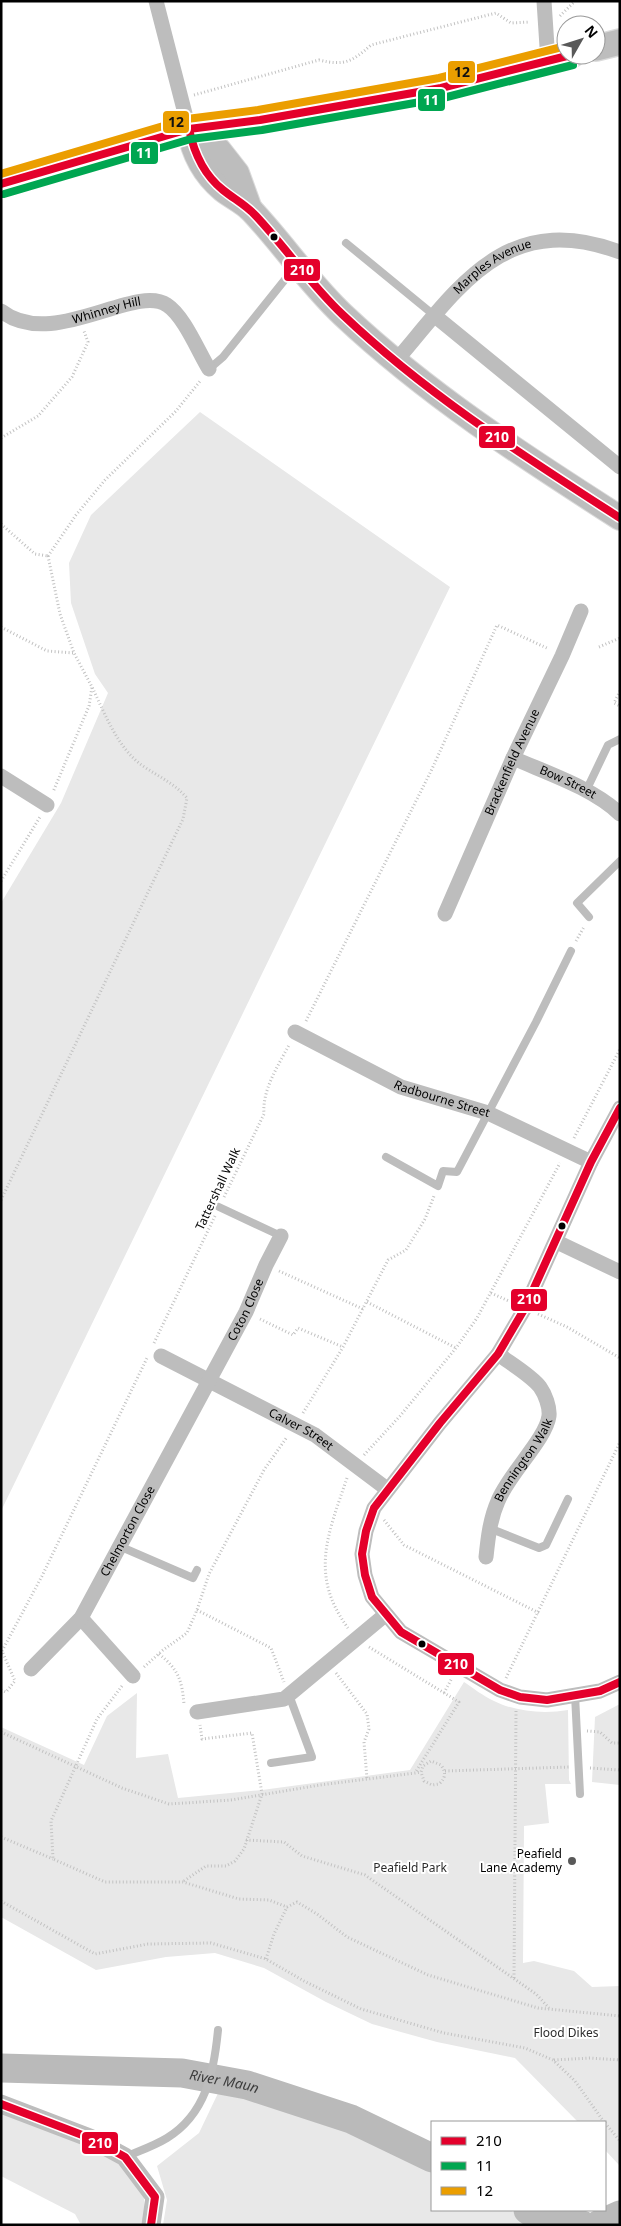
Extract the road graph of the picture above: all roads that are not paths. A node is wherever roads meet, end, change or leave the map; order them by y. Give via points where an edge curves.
1 (156, 1) edge
2 (544, 1) edge
3 (620, 42) edge
4 (606, 46) edge
5 (556, 60) edge
6 (548, 62) junction
7 (189, 130) junction
8 (1, 184) edge
9 (346, 243) dead end
10 (620, 252) edge
11 (296, 265) junction
12 (1, 311) edge
13 (435, 316) junction
14 (395, 362) junction
15 (209, 369) joint
16 (620, 467) edge
17 (620, 518) edge
18 (581, 611) dead end
19 (620, 739) edge
20 (512, 758) junction
21 (1, 776) edge
22 (586, 791) junction
23 (47, 805) dead end
24 (620, 814) edge
25 (620, 861) edge
26 (445, 914) dead end
27 (589, 917) road end
28 (571, 950) road end
29 (297, 1034) road end
30 (620, 1108) edge
31 (488, 1113) junction
32 (386, 1157) dead end
33 (591, 1162) junction
34 (219, 1207) road end
35 (282, 1236) joint
36 (557, 1242) junction
37 (620, 1272) edge
38 (155, 1351) road end
39 (498, 1354) junction
40 (207, 1380) junction
41 (387, 1489) junction
42 (568, 1499) dead end
43 (489, 1528) junction
44 (119, 1546) junction
45 (486, 1557) dead end
46 (197, 1570) dead end
47 (385, 1615) junction
48 (81, 1618) junction
49 (31, 1669) dead end
50 (133, 1676) road end
51 (620, 1682) edge
52 (289, 1695) junction
53 (575, 1695) junction
54 (192, 1715) road end
55 (271, 1763) dead end
56 (580, 1794) dead end
57 (218, 2030) dead end
58 (1, 2104) edge
59 (125, 2157) junction
60 (152, 2225) edge

1 - 7 street
2 - 6 street
3 - 4 highway
5 - 6 highway
6 - 7 highway via 441,88
7 - 8 highway
7 - 11 main road via 192,148 206,172 223,190 250,208
9 - 13 lane
10 - 13 street, Marples Avenue via 575,240 544,240 518,247 476,270
11 - 14 main road
11 - 15 lane via 223,357
12 - 15 street, Whinney Hill via 20,321 40,324 157,300 177,315
13 - 14 street, Marples Avenue
13 - 16 street
14 - 17 main road via 474,422
18 - 20 street, Brackenfield Avenue
19 - 22 lane via 608,745
20 - 22 street, Bow Street
20 - 26 street, Brackenfield Avenue
21 - 23 street
22 - 24 street, Bow Street
25 - 27 lane via 577,903
28 - 31 lane
29 - 31 street, Radbourne Street via 402,1086
30 - 33 street
31 - 32 lane via 457,1172 443,1171 438,1186
31 - 33 street, Radbourne Street
33 - 36 street
34 - 35 lane
35 - 40 street, Coton Close via 246,1312
36 - 37 street
36 - 39 street
38 - 40 street, Calver Street
39 - 41 street
39 - 43 street, Bennington Walk via 540,1386 550,1415 543,1433 515,1470 498,1500
40 - 41 street, Calver Street via 315,1435
40 - 44 street, Chelmorton Close
41 - 47 street via 374,1508 362,1554 372,1598
42 - 43 lane via 546,1545 539,1548
43 - 45 street, Bennington Walk
44 - 46 lane via 193,1578
44 - 48 street, Chelmorton Close
47 - 52 street
47 - 53 street via 401,1632 500,1690 547,1700
48 - 49 street, Chelmorton Close
48 - 50 street
51 - 53 street via 600,1691
52 - 54 street via 284,1699
52 - 55 lane via 312,1757
53 - 56 lane
57 - 59 lane via 213,2070 204,2099 191,2119 165,2139
58 - 59 street via 90,2138
59 - 60 street via 155,2197

